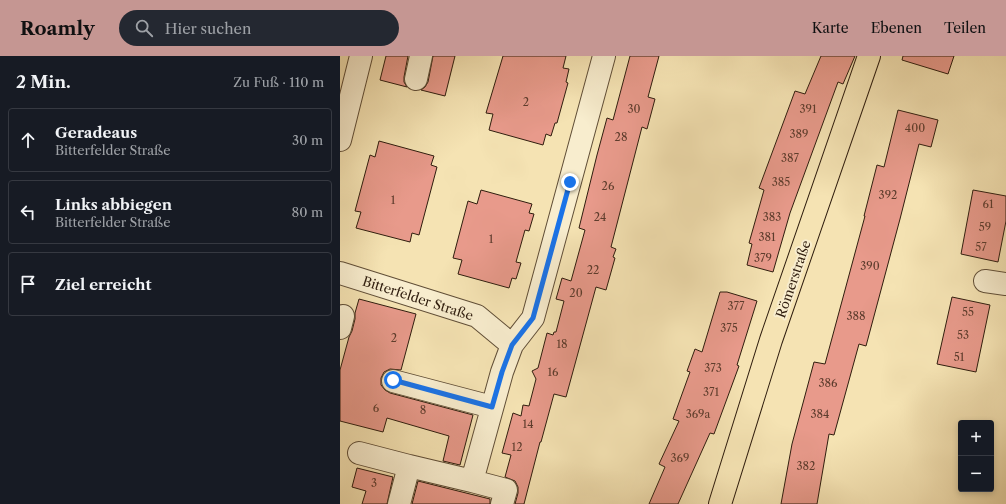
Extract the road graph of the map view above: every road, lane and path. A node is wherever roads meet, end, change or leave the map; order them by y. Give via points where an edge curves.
1 (361, 56) edge
2 (422, 56) edge
3 (604, 56) edge
4 (869, 56) edge
5 (416, 79) dead end
6 (340, 140) edge
7 (340, 273) edge
8 (984, 281) dead end
9 (1006, 284) edge
10 (512, 345) junction
11 (393, 380) dead end
12 (492, 407) junction
13 (359, 453) dead end
14 (409, 466) junction
15 (472, 481) junction
16 (399, 504) edge
17 (502, 504) edge
18 (720, 504) edge

1 - 6 street
2 - 5 street
3 - 10 street via 533,318
4 - 18 main road, Römerstraße via 772,340
7 - 10 street, Bitterfelder Straße via 477,316
8 - 9 street
10 - 12 street
11 - 12 street
12 - 15 street
13 - 14 street
14 - 15 street
14 - 16 street
15 - 17 street via 506,490

